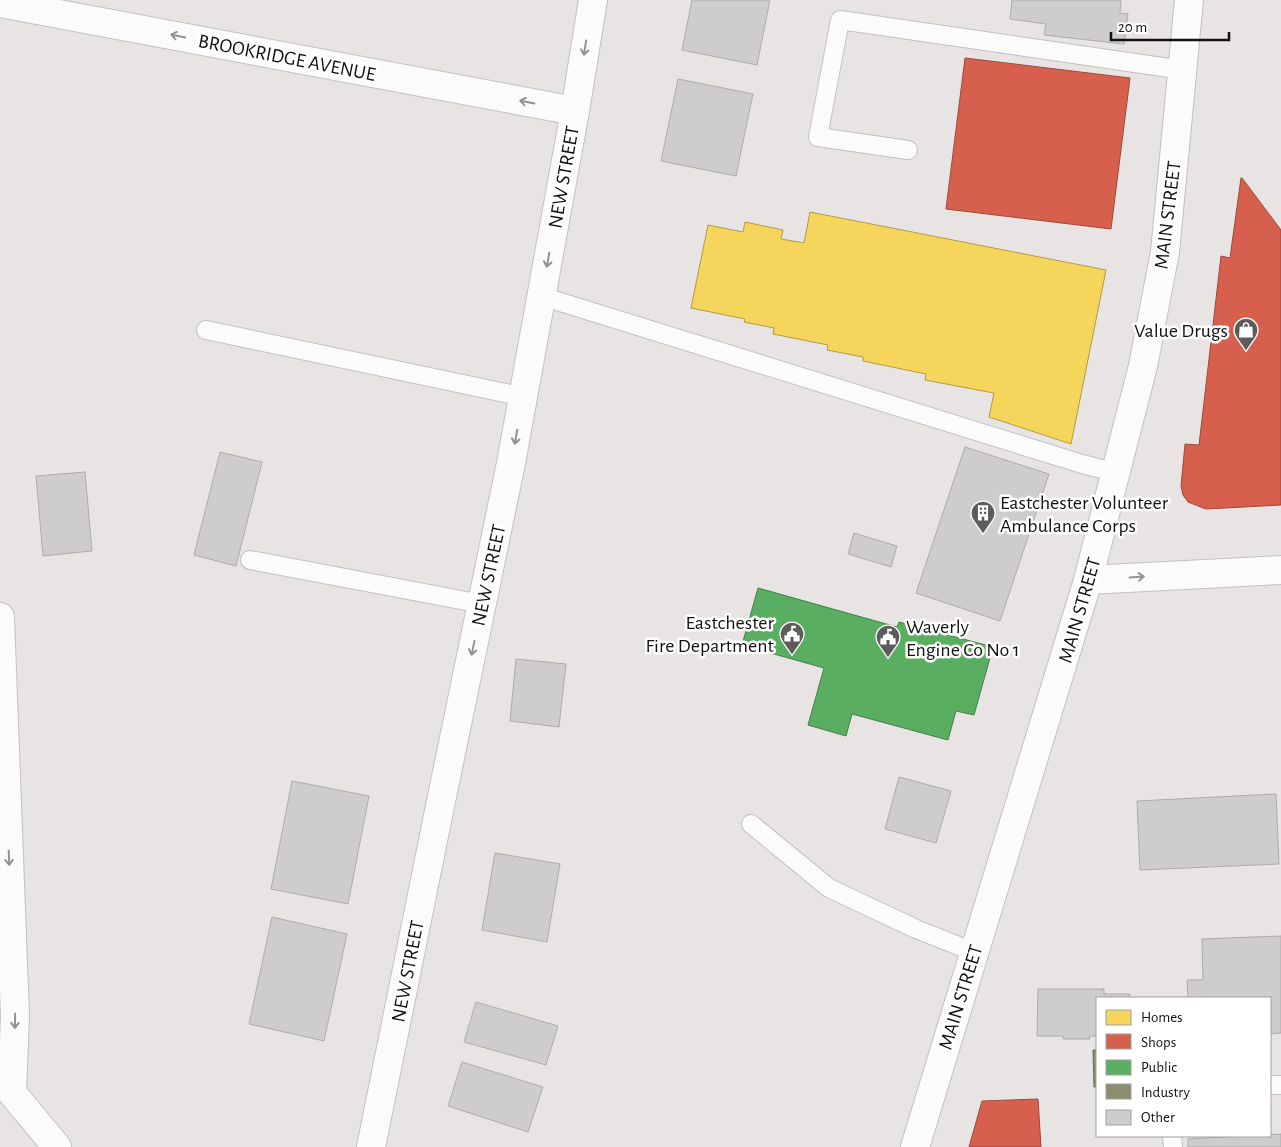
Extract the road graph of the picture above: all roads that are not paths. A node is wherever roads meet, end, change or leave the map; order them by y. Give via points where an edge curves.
1 (593, 0) edge
2 (1189, 0) edge
3 (0, 4) edge
4 (1183, 70) junction
5 (575, 111) junction
6 (908, 150) dead end
7 (542, 296) junction
8 (206, 330) dead end
9 (524, 397) junction
10 (1117, 473) junction
11 (250, 560) dead end
12 (1281, 570) edge
13 (1088, 580) junction
14 (482, 604) junction
15 (0, 617) edge
16 (751, 824) dead end
17 (974, 952) junction
18 (6, 1084) edge
19 (57, 1147) edge
20 (372, 1147) edge
21 (915, 1147) edge

1 -> 5 street, NEW STREET
2 - 4 street, MAIN STREET
5 -> 3 street, BROOKRIDGE AVENUE
4 - 6 lane via 840,20 818,137
4 - 10 street, MAIN STREET via 1165,252
5 -> 7 street, NEW STREET
7 - 9 street, NEW STREET
7 - 10 lane
8 - 9 lane
9 -> 14 street, NEW STREET
10 - 13 street, MAIN STREET
11 - 14 lane
13 -> 12 street
13 - 17 street, MAIN STREET
14 -> 20 street, NEW STREET
15 -> 18 street via 15,1016
16 - 17 lane via 829,888
17 - 21 street, MAIN STREET
18 - 19 street

